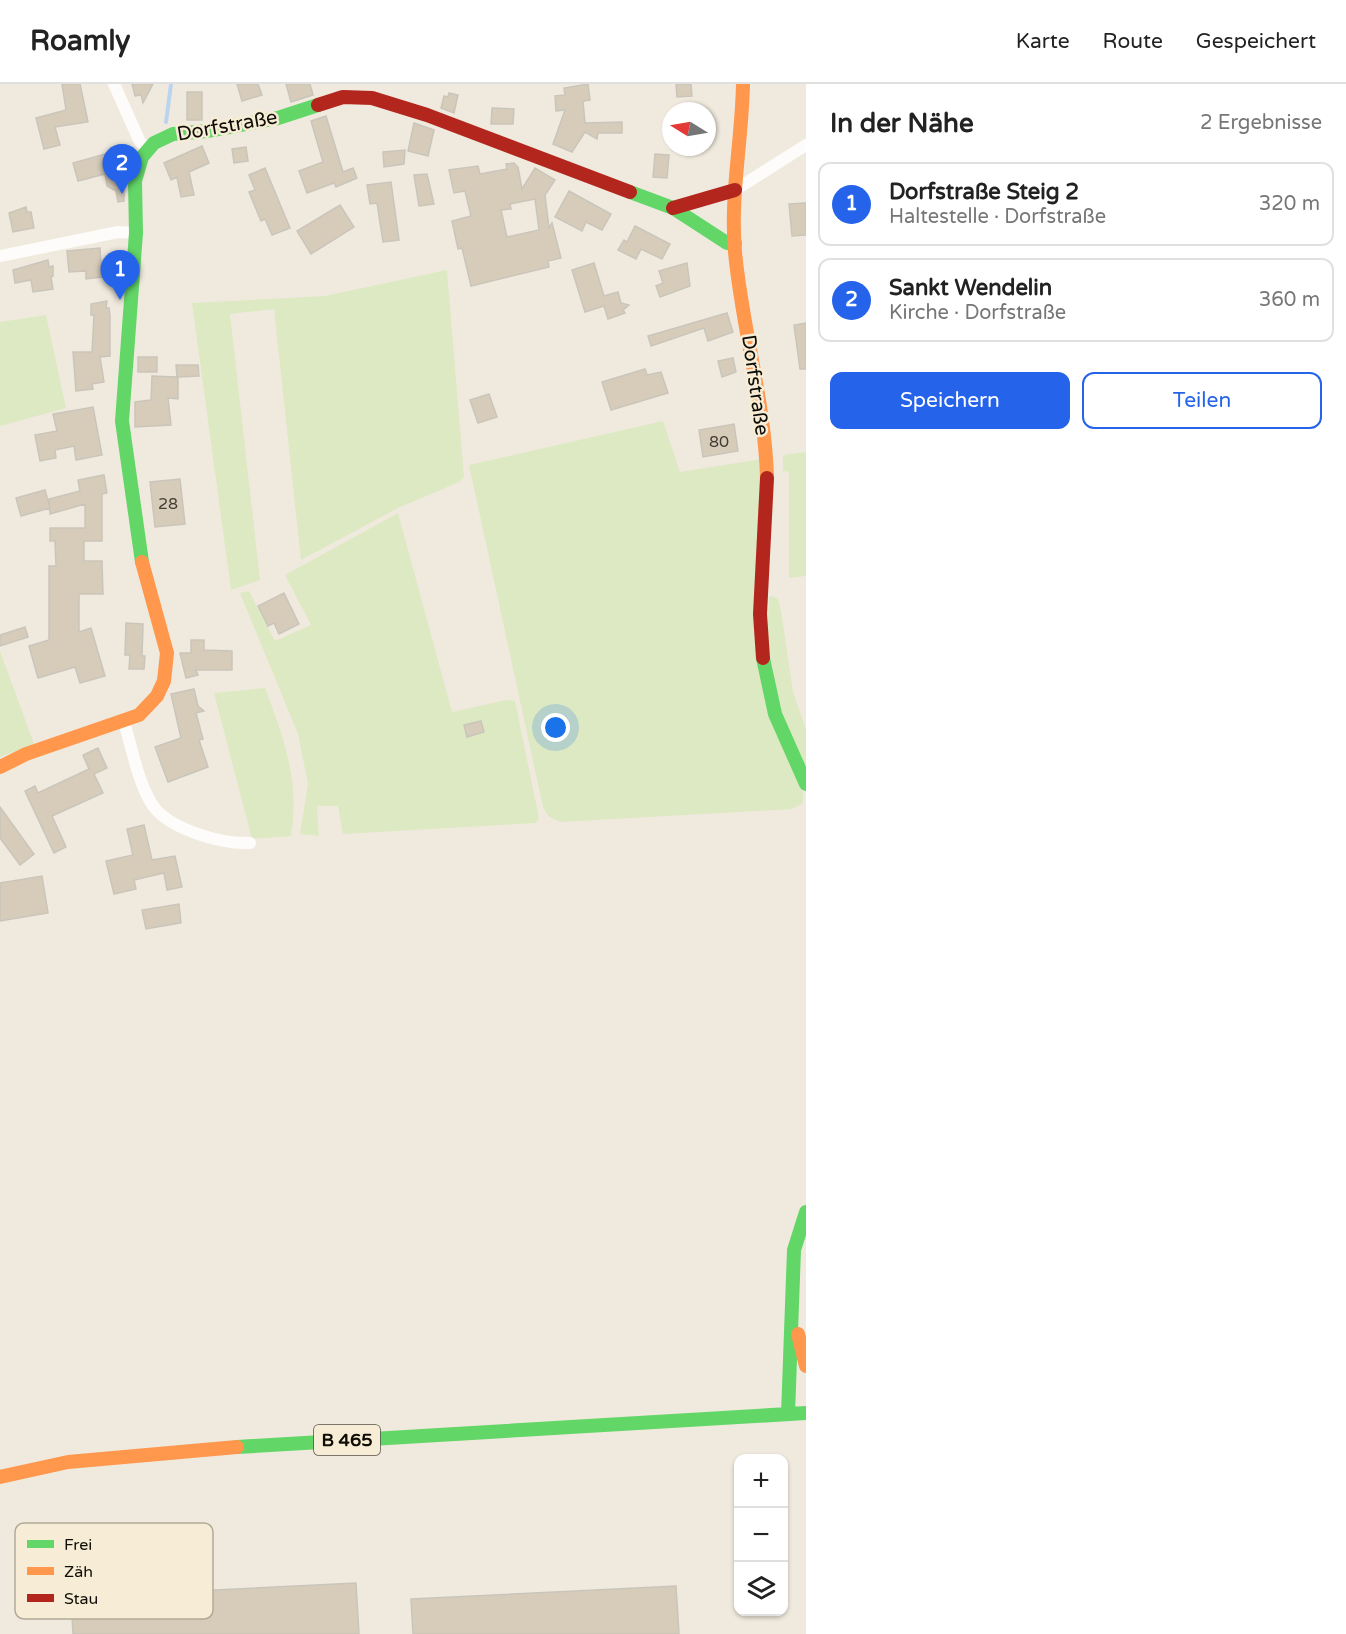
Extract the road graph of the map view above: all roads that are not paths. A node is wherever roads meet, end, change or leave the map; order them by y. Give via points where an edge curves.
1 (114, 84) edge
2 (743, 84) edge
3 (372, 91) edge
4 (806, 145) edge
5 (147, 149) junction
6 (735, 190) junction
7 (673, 208) junction
8 (136, 233) junction
9 (735, 243) junction
10 (0, 256) edge
11 (124, 722) junction
12 (0, 766) edge
13 (806, 784) edge
14 (250, 843) dead end
15 (806, 1212) edge
16 (793, 1314) junction
17 (806, 1366) edge
18 (806, 1411) edge
19 (788, 1414) junction
20 (0, 1477) edge

1 - 5 street via 140,142
2 - 6 street, Dorfstraße via 742,138
3 - 5 street, Dorfstraße via 278,118 173,134
3 - 7 street, Dorfstraße
4 - 6 street
5 - 8 street via 137,170
6 - 7 street
6 - 9 street, Dorfstraße
7 - 9 street, Dorfstraße via 727,243
8 - 10 street via 118,232
8 - 11 street via 122,421 135,531 165,638 167,667 158,696 139,715
9 - 13 street, Dorfstraße via 765,444 767,492 760,635 764,672 784,740
11 - 12 street
11 - 14 street via 151,804 207,837
15 - 16 street via 791,1256
16 - 17 street
16 - 19 street
18 - 19 street, B 465
19 - 20 street, B 465 via 198,1450 68,1462

